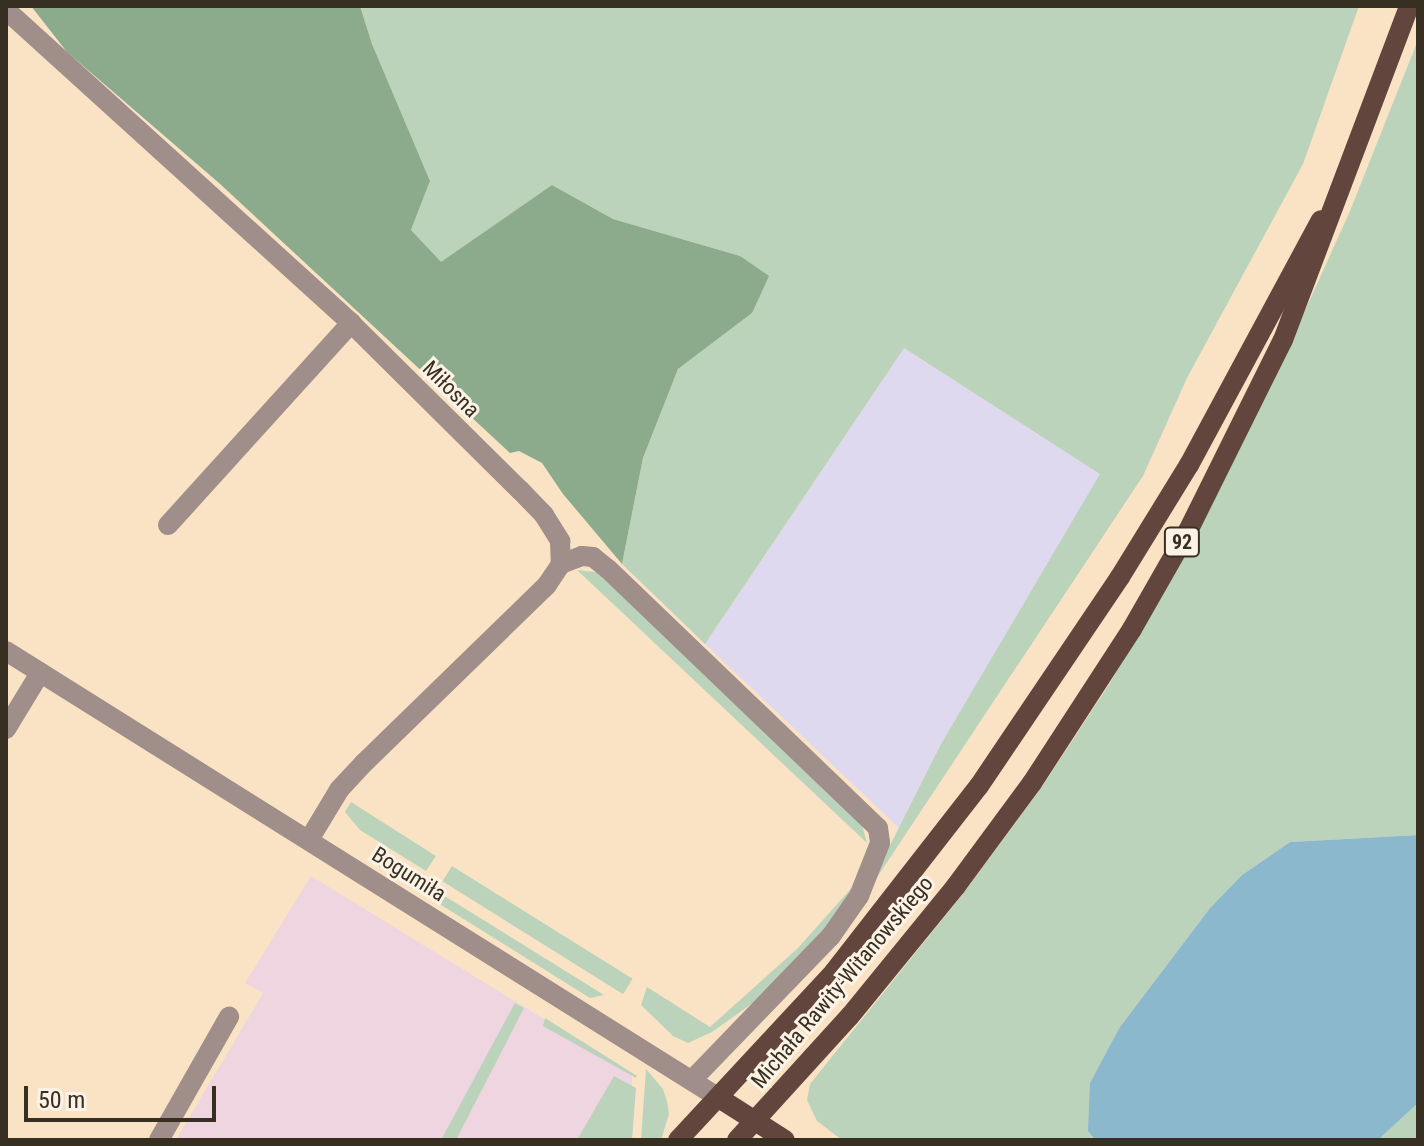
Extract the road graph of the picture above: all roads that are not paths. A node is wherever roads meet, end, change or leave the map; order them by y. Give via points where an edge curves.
1 (1409, 6) edge
2 (6, 10) edge
3 (1332, 203) junction
4 (351, 323) junction
5 (168, 525) dead end
6 (561, 564) junction
7 (6, 651) edge
8 (40, 673) junction
9 (6, 729) edge
10 (309, 840) junction
11 (229, 1017) dead end
12 (692, 1080) junction
13 (719, 1098) junction
14 (755, 1121) junction
15 (159, 1140) edge
16 (678, 1140) edge
17 (737, 1140) edge
18 (785, 1140) edge

1 - 3 main road, 92
2 - 4 street, Miłosna
3 - 13 main road, Michała Rawity-Witanowskiego / 92 via 1189,465 979,786 834,972
3 - 14 main road, Michała Rawity-Witanowskiego / 92 via 1320,250 1283,340 1188,531 1102,679 981,853 850,1016
4 - 5 street
4 - 6 street, Miłosna via 544,515 560,541
6 - 10 street via 515,619 339,790
6 - 12 street via 593,557 608,569 878,828 880,843 859,896 831,936
7 - 8 street, Bogumiła
8 - 9 street
8 - 10 street, Bogumiła
10 - 12 street, Bogumiła
11 - 15 street
12 - 13 street, Bogumiła
13 - 14 main road, Bogumiła
13 - 16 main road, Michała Rawity-Witanowskiego / 92
14 - 17 main road, Michała Rawity-Witanowskiego / 92
14 - 18 main road, Bogumiła

